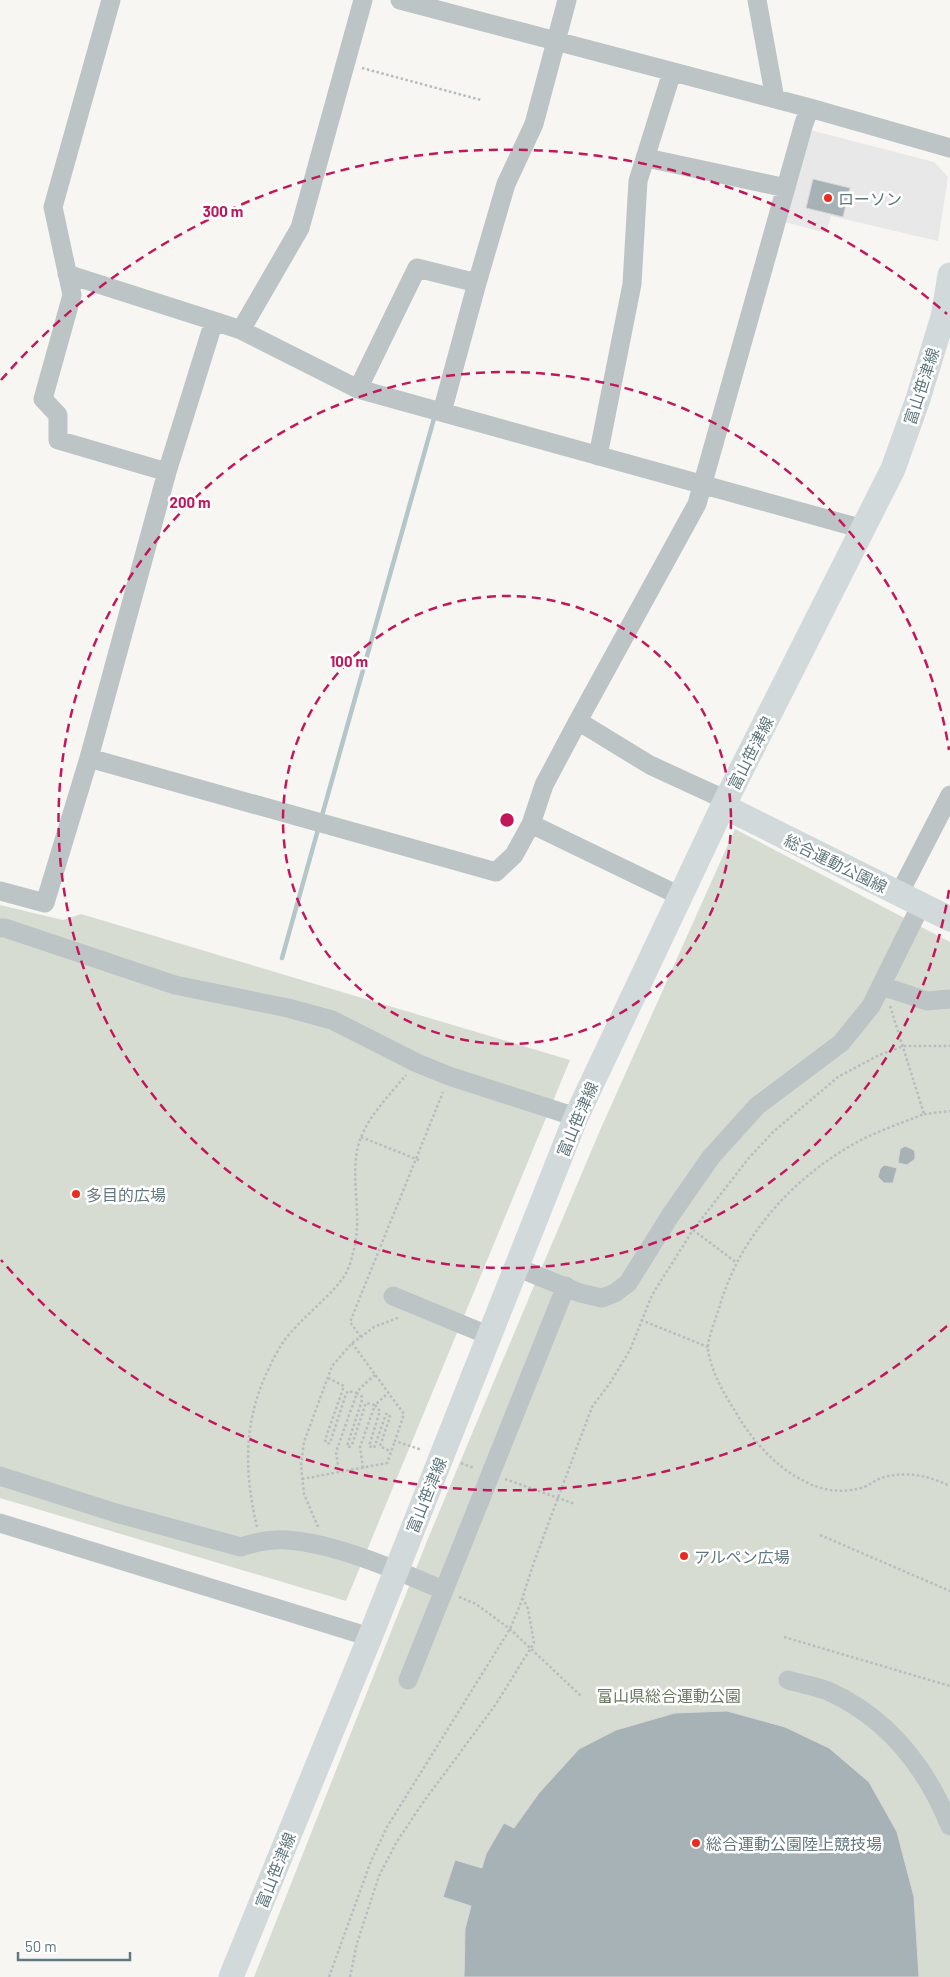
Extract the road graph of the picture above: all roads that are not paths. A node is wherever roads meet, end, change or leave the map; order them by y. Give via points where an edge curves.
1 (111, 0) edge
2 (363, 0) edge
3 (400, 0) edge
4 (567, 0) edge
5 (757, 0) edge
6 (556, 41) junction
7 (672, 72) junction
8 (775, 99) junction
9 (810, 108) junction
10 (950, 148) edge
11 (656, 160) dead end
12 (786, 188) junction
13 (67, 274) junction
14 (950, 275) edge
15 (473, 282) junction
16 (946, 317) edge
17 (214, 321) junction
18 (241, 330) junction
19 (358, 389) junction
20 (438, 411) junction
21 (598, 456) junction
22 (167, 472) junction
23 (703, 485) junction
24 (863, 529) junction
25 (578, 721) junction
26 (89, 758) junction
27 (950, 795) edge
28 (724, 803) junction
29 (531, 824) junction
30 (0, 890) edge
31 (899, 894) junction
32 (680, 896) junction
33 (922, 905) junction
34 (950, 919) edge
35 (0, 928) edge
36 (885, 993) junction
37 (950, 998) edge
38 (576, 1117) junction
39 (516, 1267) junction
40 (566, 1286) junction
41 (392, 1296) dead end
42 (490, 1336) junction
43 (0, 1476) edge
44 (0, 1523) edge
45 (396, 1570) junction
46 (443, 1590) junction
47 (370, 1637) junction
48 (408, 1680) dead end
49 (788, 1680) dead end
50 (950, 1826) edge
51 (231, 1977) edge

1 - 13 street via 53,207
2 - 18 street via 300,228
3 - 6 street
4 - 6 street
5 - 8 street
6 - 7 street
6 - 15 street via 534,124 506,184
7 - 8 street
7 - 21 street via 638,181 632,284
8 - 9 street
9 - 10 street
9 - 12 street
11 - 12 street
12 - 23 street
13 - 17 street
13 - 22 street via 72,295 43,399 58,415 58,440
14 - 16 main road, 富山笹津線
15 - 19 street via 416,268
15 - 20 street
16 - 24 main road, 富山笹津線 via 893,469
17 - 18 street
17 - 22 street
18 - 19 street
19 - 20 street
20 - 21 street
21 - 23 street
22 - 26 street
23 - 24 street
23 - 25 street via 696,504
24 - 28 main road, 富山笹津線
25 - 28 street via 650,765
25 - 29 street via 544,785
26 - 29 street via 496,872 514,855
26 - 30 street via 45,903
27 - 31 street
28 - 31 main road, 総合運動公園線
28 - 32 main road, 富山笹津線
29 - 32 street
31 - 33 main road, 総合運動公園線
32 - 38 main road, 富山笹津線
33 - 34 main road, 総合運動公園線
33 - 36 street
35 - 38 street via 175,985 332,1020 449,1076
36 - 37 street via 927,1001
36 - 40 street via 841,1043 757,1106 711,1157 628,1283 602,1298 580,1294
38 - 39 main road, 富山笹津線
39 - 40 street
39 - 42 main road, 富山笹津線
40 - 46 street
41 - 42 street
42 - 45 main road, 富山笹津線
43 - 45 street via 116,1513 241,1547 260,1541 285,1539 315,1543
44 - 47 street
45 - 46 street
45 - 47 main road, 富山笹津線
46 - 48 street
47 - 51 main road, 富山笹津線
49 - 50 street via 827,1690 866,1711 895,1737 935,1791

